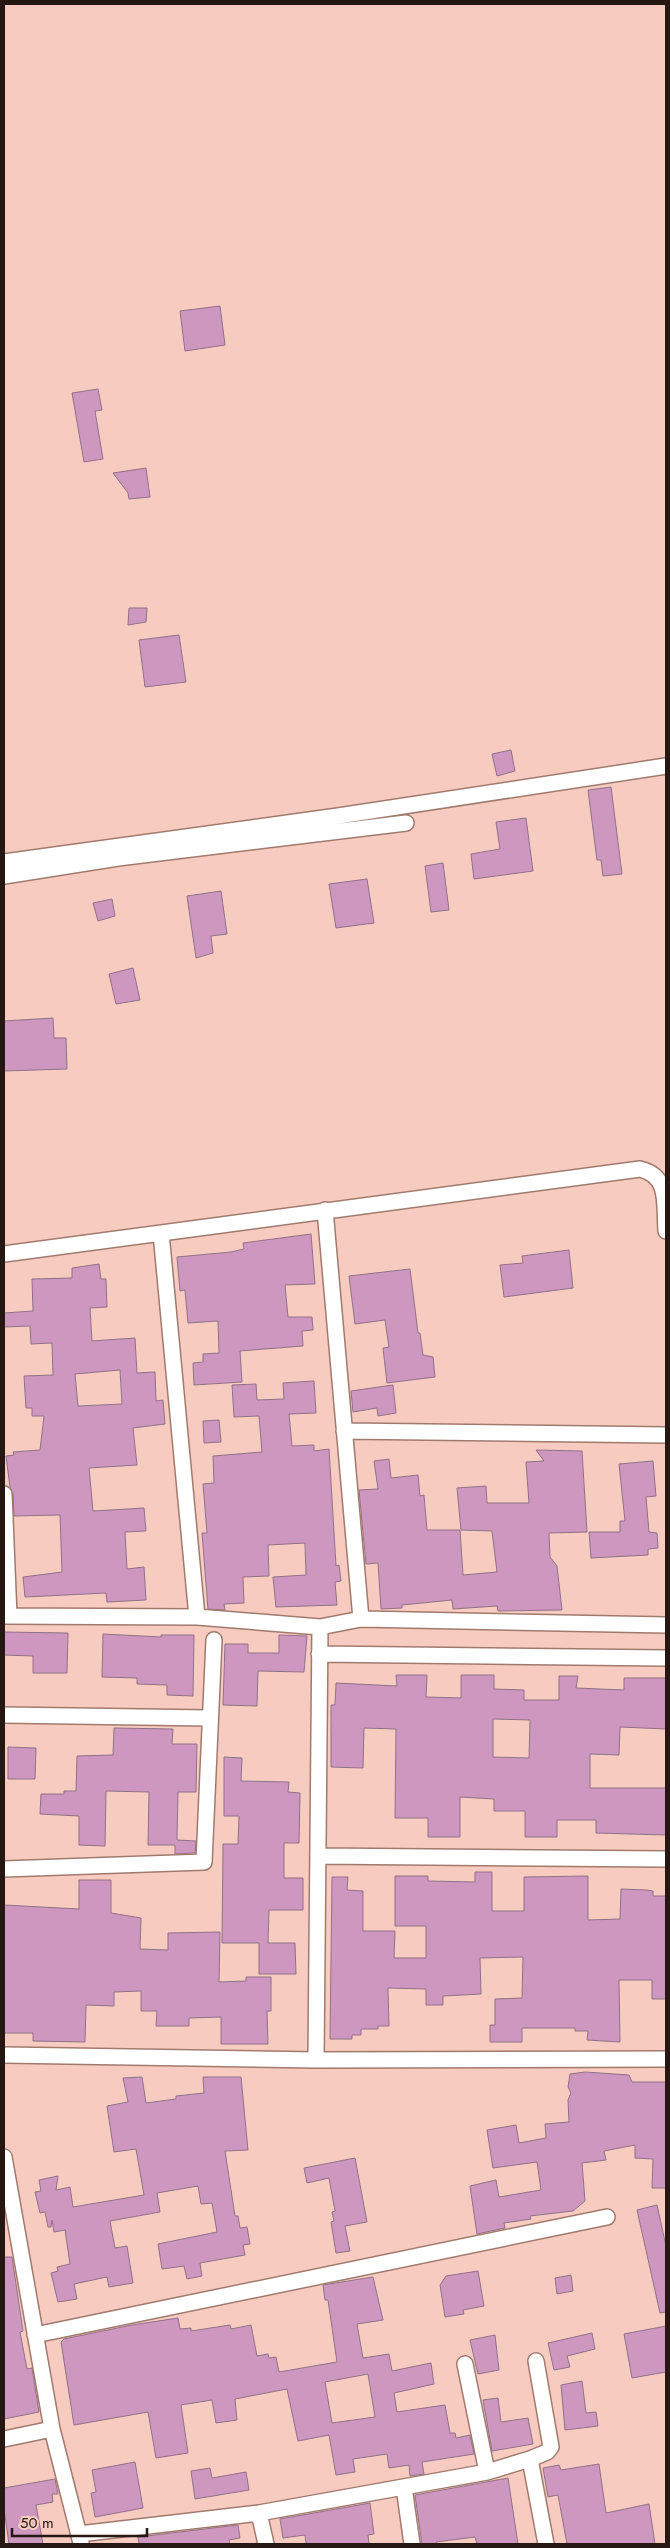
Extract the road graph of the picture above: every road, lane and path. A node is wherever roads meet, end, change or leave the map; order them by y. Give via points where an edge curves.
1 (666, 766) edge
2 (406, 823) dead end
3 (4, 862) edge
4 (4, 876) edge
5 (325, 1210) junction
6 (666, 1231) edge
7 (160, 1233) junction
8 (4, 1254) edge
9 (344, 1431) junction
10 (666, 1435) edge
11 (4, 1494) edge
12 (7, 1616) edge
13 (197, 1617) junction
14 (361, 1618) junction
15 (666, 1625) edge
16 (320, 1627) junction
17 (214, 1640) dead end
18 (319, 1654) junction
19 (666, 1658) edge
20 (4, 1715) edge
21 (209, 1718) junction
22 (319, 1856) junction
23 (666, 1859) edge
24 (4, 1869) edge
25 (4, 2055) edge
26 (316, 2060) junction
27 (666, 2060) edge
28 (4, 2157) edge
29 (607, 2218) dead end
30 (35, 2335) junction
31 (536, 2361) dead end
32 (465, 2364) dead end
33 (52, 2429) junction
34 (4, 2439) edge
35 (530, 2459) junction
36 (487, 2472) junction
37 (404, 2487) junction
38 (260, 2513) junction
39 (80, 2539) edge
40 (266, 2544) edge
41 (412, 2544) edge
42 (546, 2544) edge

1 - 3 street via 348,815
2 - 4 street via 118,858
5 - 6 street via 640,1169 653,1172 661,1181
5 - 7 street
5 - 9 street
7 - 8 street
7 - 13 street
9 - 10 street
9 - 14 street
11 - 12 street
12 - 13 street
13 - 16 street
14 - 15 street
14 - 16 street
16 - 18 street
17 - 21 street
18 - 19 street
18 - 22 street
20 - 21 street
21 - 24 street via 204,1862
22 - 23 street
22 - 26 street
25 - 26 street
26 - 27 street
28 - 30 street
29 - 30 street
30 - 33 street
31 - 35 street via 551,2447
32 - 36 street
33 - 34 street
33 - 39 street
35 - 36 street
35 - 42 street
36 - 37 street
37 - 38 street
37 - 41 street
38 - 39 street
38 - 40 street

